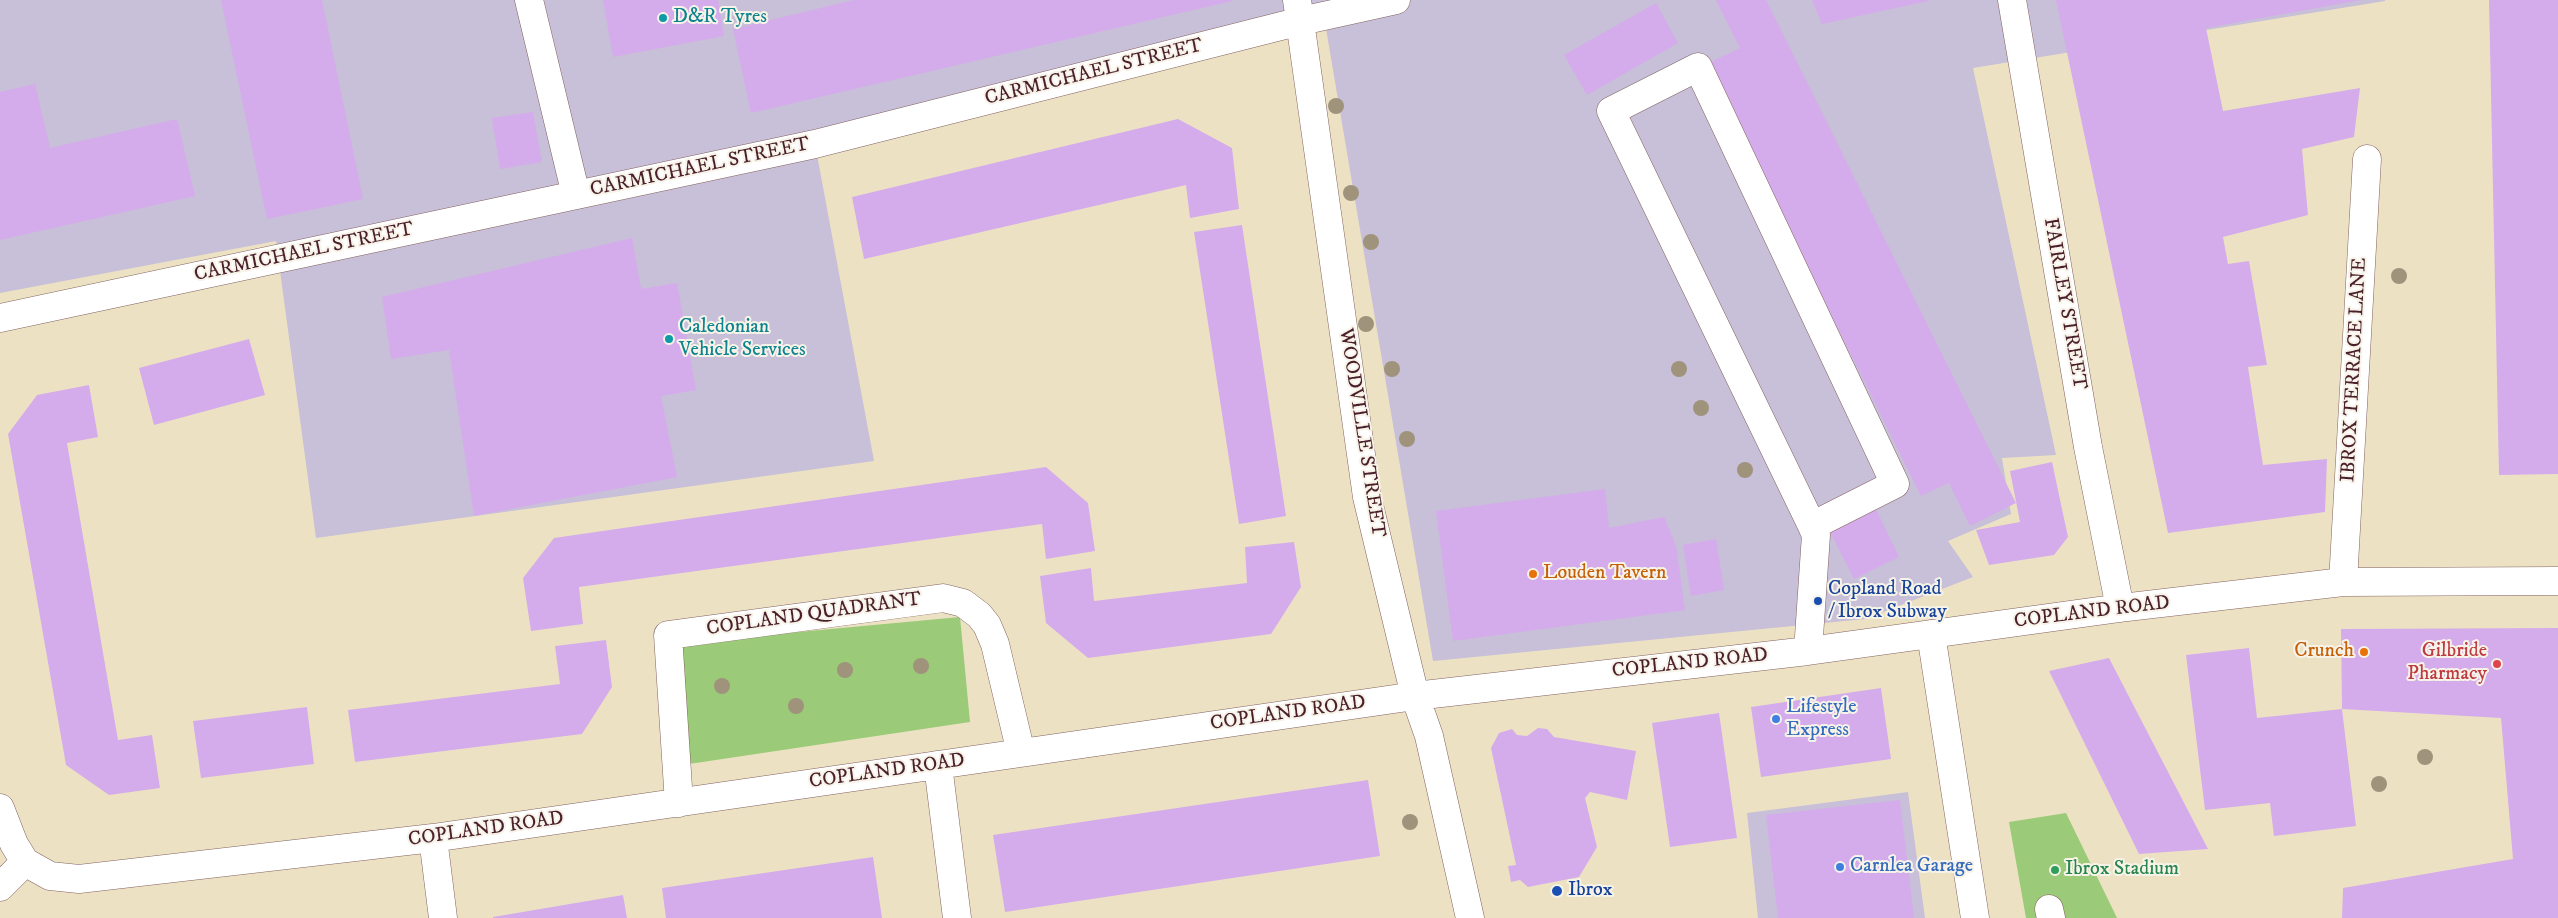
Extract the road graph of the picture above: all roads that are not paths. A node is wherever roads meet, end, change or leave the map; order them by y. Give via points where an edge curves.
1 (529, 0) edge
2 (1396, 0) edge
3 (2012, 0) edge
4 (1299, 10) edge
5 (2367, 159) dead end
6 (576, 195) junction
7 (0, 318) edge
8 (1812, 526) junction
9 (2558, 581) edge
10 (2343, 582) junction
11 (2120, 608) junction
12 (1932, 634) junction
13 (1808, 651) junction
14 (1415, 696) junction
15 (1021, 753) junction
16 (938, 765) junction
17 (678, 802) junction
18 (0, 808) edge
19 (433, 838) junction
20 (25, 862) junction
21 (0, 887) edge
22 (443, 918) edge
23 (957, 918) edge
24 (1470, 918) edge
25 (1975, 918) edge

1 - 6 street
2 - 4 street, CARMICHAEL STREET
3 - 11 street, FAIRLEY STREET via 2088,447
4 - 6 street, CARMICHAEL STREET via 815,144
4 - 14 street, WOODVILLE STREET via 1367,496
5 - 10 street, IBROX TERRACE LANE
6 - 7 street, CARMICHAEL STREET
8 - 8 street via 1611,110 1698,67 1896,484
8 - 13 street via 1816,534
9 - 10 street, COPLAND ROAD
10 - 11 street, COPLAND ROAD
11 - 12 street, COPLAND ROAD
12 - 13 street, COPLAND ROAD
12 - 25 street
13 - 14 street, COPLAND ROAD
14 - 15 street, COPLAND ROAD
14 - 24 street, WOODVILLE STREET via 1429,736
15 - 16 street, COPLAND ROAD
15 - 17 street, COPLAND QUADRANT via 995,644 987,625 963,603 943,598 668,634
16 - 17 street, COPLAND ROAD
16 - 23 street
17 - 19 street, COPLAND ROAD
18 - 20 street
19 - 20 street, COPLAND ROAD via 79,879 50,876
19 - 22 street
20 - 21 street

